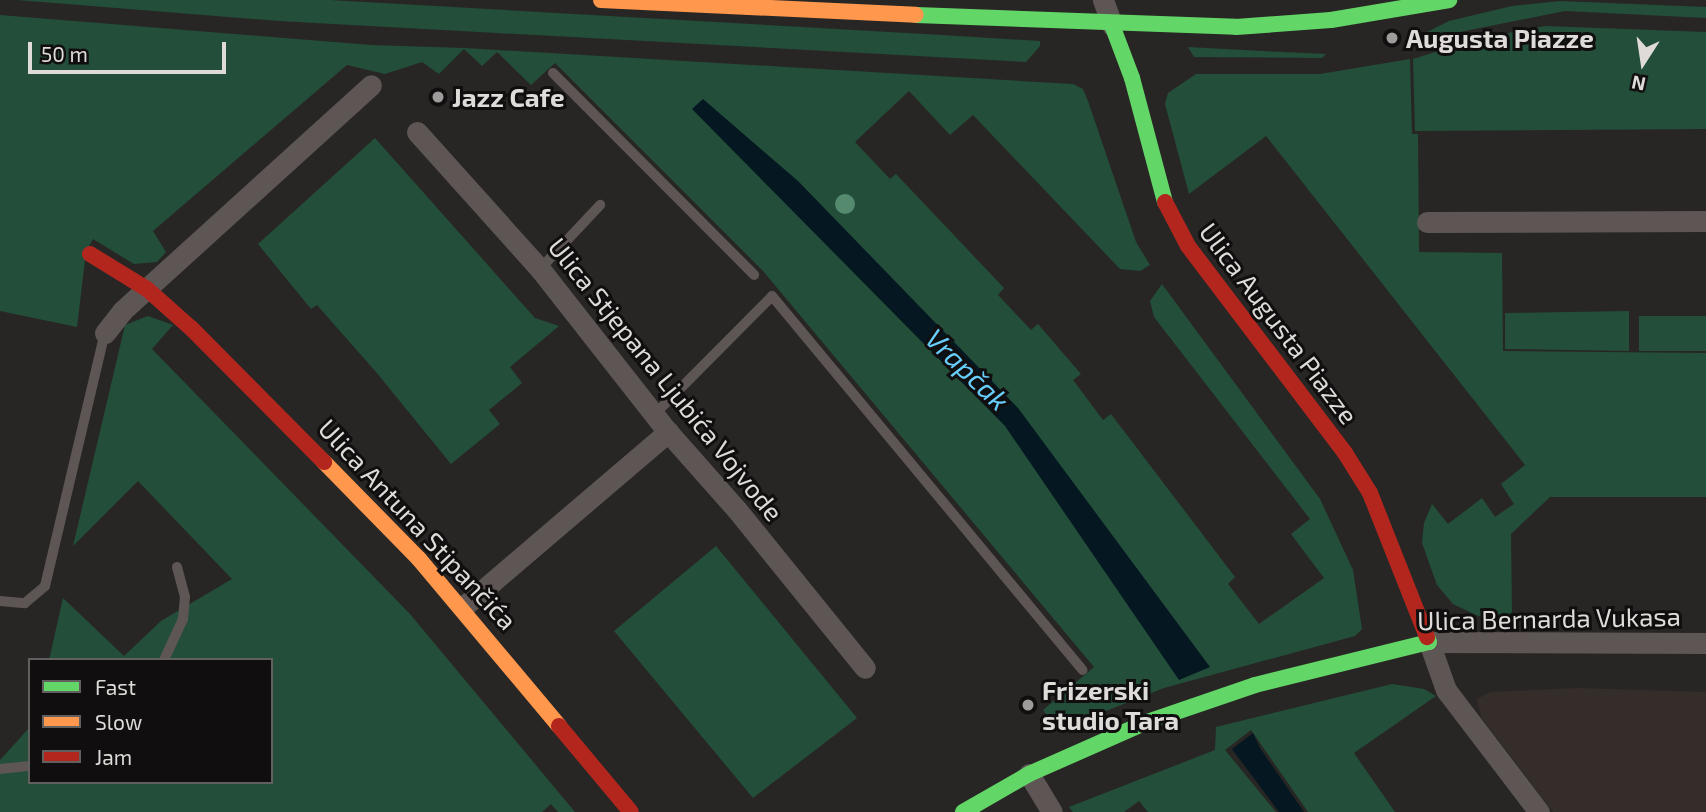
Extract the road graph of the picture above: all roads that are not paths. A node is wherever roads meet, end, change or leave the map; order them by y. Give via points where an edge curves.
1 (601, 0) edge
2 (1103, 0) edge
3 (1449, 0) edge
4 (1112, 25) junction
5 (553, 73) dead end
6 (371, 85) dead end
7 (417, 132) dead end
8 (600, 205) dead end
9 (1706, 221) edge
10 (1427, 222) dead end
11 (90, 254) dead end
12 (540, 268) junction
13 (754, 275) dead end
14 (147, 289) junction
15 (106, 333) joint
16 (654, 414) junction
17 (668, 432) junction
18 (177, 567) dead end
19 (0, 601) edge
20 (463, 607) junction
21 (1429, 642) junction
22 (1706, 643) edge
23 (165, 658) edge
24 (865, 668) dead end
25 (1082, 670) dead end
26 (28, 766) edge
27 (0, 769) edge
28 (1029, 774) junction
29 (631, 812) edge
30 (963, 812) edge
31 (1052, 812) edge
32 (1539, 812) edge

1 - 4 street
2 - 4 street
3 - 4 street via 1285,24
4 - 21 street, Ulica Augusta Piazze via 1132,78 1167,211 1364,483
5 - 13 lane
6 - 14 street
7 - 12 street, Ulica Stjepana Ljubića Vojvode
8 - 12 lane
9 - 10 street
11 - 14 street, Ulica Antuna Stipančića
12 - 16 street, Ulica Stjepana Ljubića Vojvode
14 - 15 street
14 - 20 street, Ulica Antuna Stipančića
15 - 19 lane via 45,586 25,603
16 - 17 street, Ulica Stjepana Ljubića Vojvode
16 - 25 lane via 772,296
17 - 20 street
17 - 24 street, Ulica Stjepana Ljubića Vojvode
18 - 23 lane via 185,597 183,619
20 - 29 street, Ulica Antuna Stipančića
21 - 22 street, Ulica Bernarda Vukasa
21 - 28 street, Ulica Bernarda Vukasa via 1255,685 1147,722
21 - 32 street via 1446,690
26 - 27 lane
28 - 30 street, Ulica Bernarda Vukasa
28 - 31 street

